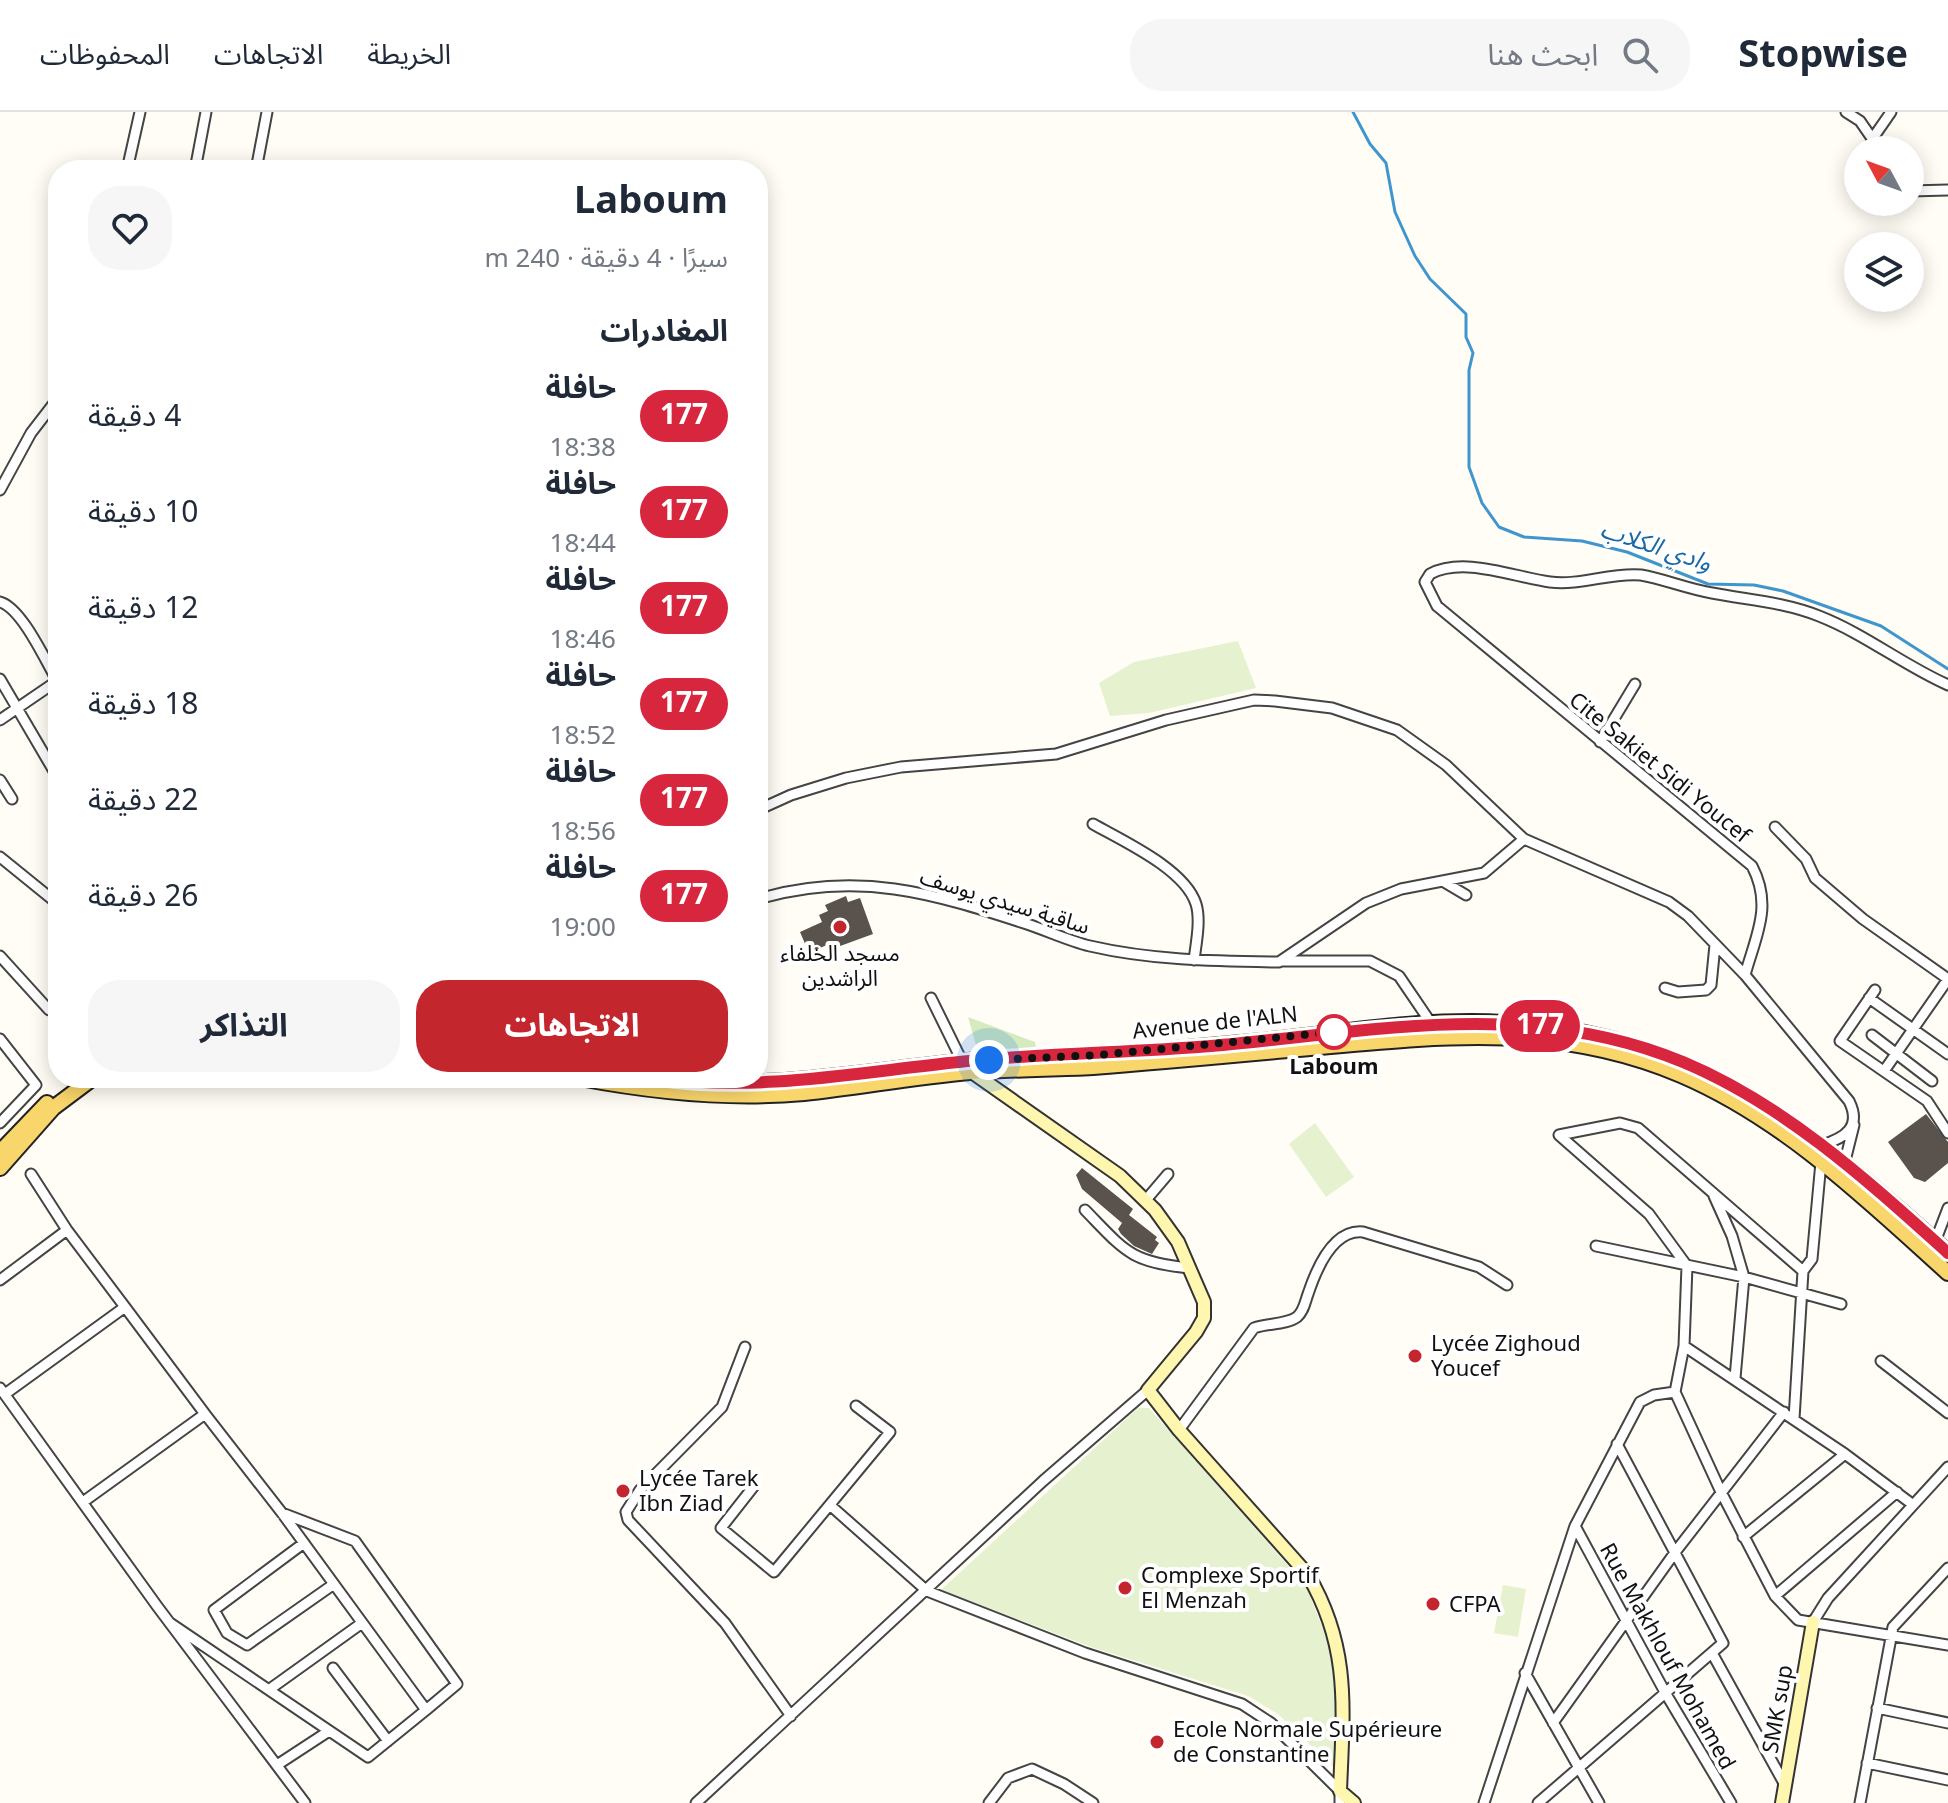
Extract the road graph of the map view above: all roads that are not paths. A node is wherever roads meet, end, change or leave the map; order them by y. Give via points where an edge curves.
1 (140, 112) edge
2 (206, 112) edge
3 (267, 112) edge
4 (1846, 112) edge
5 (1891, 112) edge
6 (1871, 136) edge
7 (1874, 136) edge
8 (129, 160) edge
9 (197, 160) edge
10 (258, 160) edge
11 (1948, 190) edge
12 (1924, 191) edge
13 (48, 411) edge
14 (0, 490) edge
15 (0, 602) edge
16 (48, 665) edge
17 (0, 679) edge
18 (1635, 684) dead end
19 (1948, 685) edge
20 (48, 688) edge
21 (17, 708) junction
22 (0, 720) edge
23 (1600, 742) junction
24 (48, 761) edge
25 (0, 780) edge
26 (12, 799) dead end
27 (768, 805) edge
28 (1093, 824) dead end
29 (1775, 827) dead end
30 (1524, 839) junction
31 (0, 857) edge
32 (1444, 882) junction
33 (1466, 895) dead end
34 (48, 896) edge
35 (768, 897) edge
36 (1715, 945) junction
37 (0, 956) edge
38 (1194, 960) junction
39 (1279, 962) junction
40 (1745, 975) junction
41 (1665, 988) dead end
42 (931, 998) dead end
43 (48, 1009) edge
44 (1434, 1030) junction
45 (1912, 1030) junction
46 (1872, 1035) dead end
47 (0, 1039) edge
48 (1896, 1054) junction
49 (1948, 1054) edge
50 (966, 1067) junction
51 (1884, 1071) junction
52 (1932, 1081) dead end
53 (768, 1082) edge
54 (67, 1088) edge
55 (80, 1088) edge
56 (647, 1088) edge
57 (16, 1107) junction
58 (30, 1119) junction
59 (1854, 1122) junction
60 (0, 1123) edge
61 (1948, 1133) edge
62 (1822, 1145) junction
63 (0, 1152) edge
64 (1821, 1162) junction
65 (1844, 1163) junction
66 (0, 1168) edge
67 (31, 1174) dead end
68 (1168, 1174) dead end
69 (1843, 1180) junction
70 (1712, 1192) junction
71 (1145, 1201) junction
72 (1085, 1210) dead end
73 (1947, 1216) edge
74 (67, 1230) junction
75 (1935, 1242) junction
76 (1596, 1246) dead end
77 (1948, 1253) edge
78 (1687, 1266) junction
79 (1189, 1268) junction
80 (1803, 1271) junction
81 (1948, 1273) edge
82 (1744, 1277) junction
83 (0, 1280) edge
84 (1507, 1285) dead end
85 (1803, 1294) junction
86 (1841, 1304) dead end
87 (125, 1307) junction
88 (1684, 1346) junction
89 (745, 1347) dead end
90 (1881, 1361) dead end
91 (1735, 1378) junction
92 (1148, 1390) junction
93 (2, 1391) edge
94 (1675, 1392) junction
95 (856, 1406) dead end
96 (1784, 1412) junction
97 (1948, 1413) edge
98 (205, 1414) junction
99 (1794, 1419) junction
100 (1179, 1430) junction
101 (1617, 1444) junction
102 (1845, 1454) junction
103 (1948, 1467) edge
104 (754, 1486) dead end
105 (1721, 1492) junction
106 (1897, 1492) junction
107 (83, 1502) junction
108 (1912, 1504) junction
109 (831, 1506) junction
110 (282, 1513) junction
111 (1575, 1526) junction
112 (1743, 1537) junction
113 (304, 1543) junction
114 (1676, 1551) junction
115 (1948, 1568) edge
116 (334, 1584) junction
117 (927, 1591) junction
118 (1775, 1596) junction
119 (1627, 1621) junction
120 (1813, 1622) junction
121 (170, 1623) junction
122 (362, 1623) junction
123 (1891, 1633) junction
124 (1948, 1645) edge
125 (1712, 1653) junction
126 (333, 1668) dead end
127 (1525, 1673) junction
128 (270, 1689) junction
129 (1666, 1694) junction
130 (1877, 1708) junction
131 (426, 1710) junction
132 (791, 1716) junction
133 (1553, 1723) junction
134 (1948, 1723) edge
135 (329, 1731) junction
136 (388, 1741) junction
137 (1867, 1763) junction
138 (277, 1765) junction
139 (1580, 1769) junction
140 (1948, 1780) edge
141 (1785, 1785) junction
142 (1340, 1797) edge
143 (305, 1803) edge
144 (696, 1803) edge
145 (989, 1803) edge
146 (1093, 1803) edge
147 (1354, 1803) edge
148 (1484, 1803) edge
149 (1538, 1803) edge
150 (1599, 1803) edge
151 (1731, 1803) edge
152 (1782, 1803) edge
153 (1860, 1803) edge

1 - 8 street
2 - 9 street
3 - 10 street
4 - 6 street
5 - 7 street
11 - 12 street
13 - 14 street
15 - 16 street via 19,617
17 - 21 street
18 - 23 street
19 - 23 street, Cite Sakiet Sidi Youcef via 1876,643 1782,604 1645,576 1585,583 1480,569 1430,574 1425,582 1437,606
20 - 21 street
21 - 22 street
21 - 24 street
23 - 40 street, Cite Sakiet Sidi Youcef via 1752,866 1765,906
25 - 26 street
27 - 30 street via 846,778 901,767 1056,754 1254,700 1332,708 1397,730 1446,765
28 - 38 street via 1152,858 1186,887 1196,905
29 - 45 street via 1806,859 1815,878 1948,979
30 - 32 street via 1484,873
30 - 36 street via 1677,906
31 - 34 street
32 - 33 street
32 - 39 street via 1401,889 1366,903
35 - 38 street, ساقية سيدي يوسف via 822,886 931,893 1089,946
36 - 40 street
36 - 41 street via 1706,990
37 - 43 street
38 - 39 street, ساقية سيدي يوسف
39 - 44 street, ساقية سيدي يوسف via 1370,961 1399,976
40 - 59 street via 1842,1092 1855,1113
42 - 50 street
44 - 50 main road via 1091,1067
44 - 62 main road via 1501,1022 1565,1028 1623,1043 1711,1075
44 - 64 main road via 1550,1039 1636,1059 1724,1095
45 - 48 street
45 - 49 street
45 - 51 street via 1872,994 1840,1041
46 - 48 street
47 - 57 street via 36,1085
48 - 51 street
48 - 52 street
50 - 53 main road
50 - 56 main road via 801,1093 687,1095
50 - 71 main road via 1082,1147
51 - 61 street via 1927,1101
54 - 58 main road
55 - 66 main road via 53,1108
57 - 58 street
57 - 60 street
58 - 63 main road
59 - 62 street via 1840,1140
59 - 65 street
62 - 65 main road
64 - 69 main road
64 - 80 street via 1812,1259
65 - 69 street
65 - 75 main road
67 - 74 street
68 - 71 street
69 - 81 main road
70 - 78 street via 1638,1128 1620,1123 1559,1135 1649,1214
70 - 80 street
70 - 82 street
71 - 79 main road via 1178,1242
72 - 79 street via 1139,1259
73 - 75 street
74 - 83 street
74 - 87 street
75 - 77 main road
76 - 78 street
78 - 82 street
78 - 88 street
79 - 92 main road via 1204,1302 1204,1318
80 - 85 street
82 - 85 street
82 - 91 street
84 - 100 street via 1479,1267 1363,1232 1345,1234 1330,1249 1298,1316 1254,1328
85 - 86 street
85 - 99 street
87 - 93 street
87 - 98 street
88 - 91 street
88 - 94 street
89 - 132 street via 722,1407 640,1490 626,1512 746,1649
90 - 97 street
91 - 96 street
92 - 100 main road
92 - 117 street
93 - 107 street
94 - 101 street via 1640,1402
94 - 105 street
95 - 109 street via 890,1432
96 - 99 street
96 - 105 street
98 - 107 street
98 - 110 street
99 - 102 street
100 - 142 main road via 1308,1575 1329,1613 1342,1690
101 - 111 street
101 - 114 street
102 - 106 street
102 - 112 street
103 - 108 street
104 - 109 street via 721,1528 774,1572
105 - 112 street
105 - 114 street
106 - 108 street
106 - 118 street
107 - 121 street
108 - 120 street
109 - 117 street
110 - 113 street
110 - 131 street via 355,1541 457,1684
111 - 119 street, Rue Makhlouf Mohamed
111 - 127 street
112 - 118 street
113 - 116 street
113 - 116 street via 214,1610 227,1633 247,1645
114 - 119 street
114 - 125 street via 1723,1643
115 - 123 street
116 - 122 street
117 - 132 street
117 - 142 street via 1085,1653 1242,1704 1271,1723
118 - 120 street via 1798,1620
119 - 129 street, Rue Makhlouf Mohamed
119 - 133 street
120 - 123 street
120 - 141 main road, SMK sup
121 - 128 street
121 - 138 street
122 - 128 street
122 - 131 street
123 - 124 street
123 - 130 street
125 - 129 street
125 - 141 street
126 - 136 street
127 - 133 street
127 - 148 street
128 - 135 street
129 - 139 street
129 - 151 street, Rue Makhlouf Mohamed
130 - 134 street
130 - 137 street
131 - 136 street
132 - 144 street
133 - 139 street
135 - 136 street via 368,1757
135 - 138 street
137 - 140 street
137 - 153 street
138 - 143 street
139 - 149 street
139 - 150 street
141 - 152 main road, SMK sup
142 - 147 main road
145 - 146 street via 1008,1778 1032,1769

